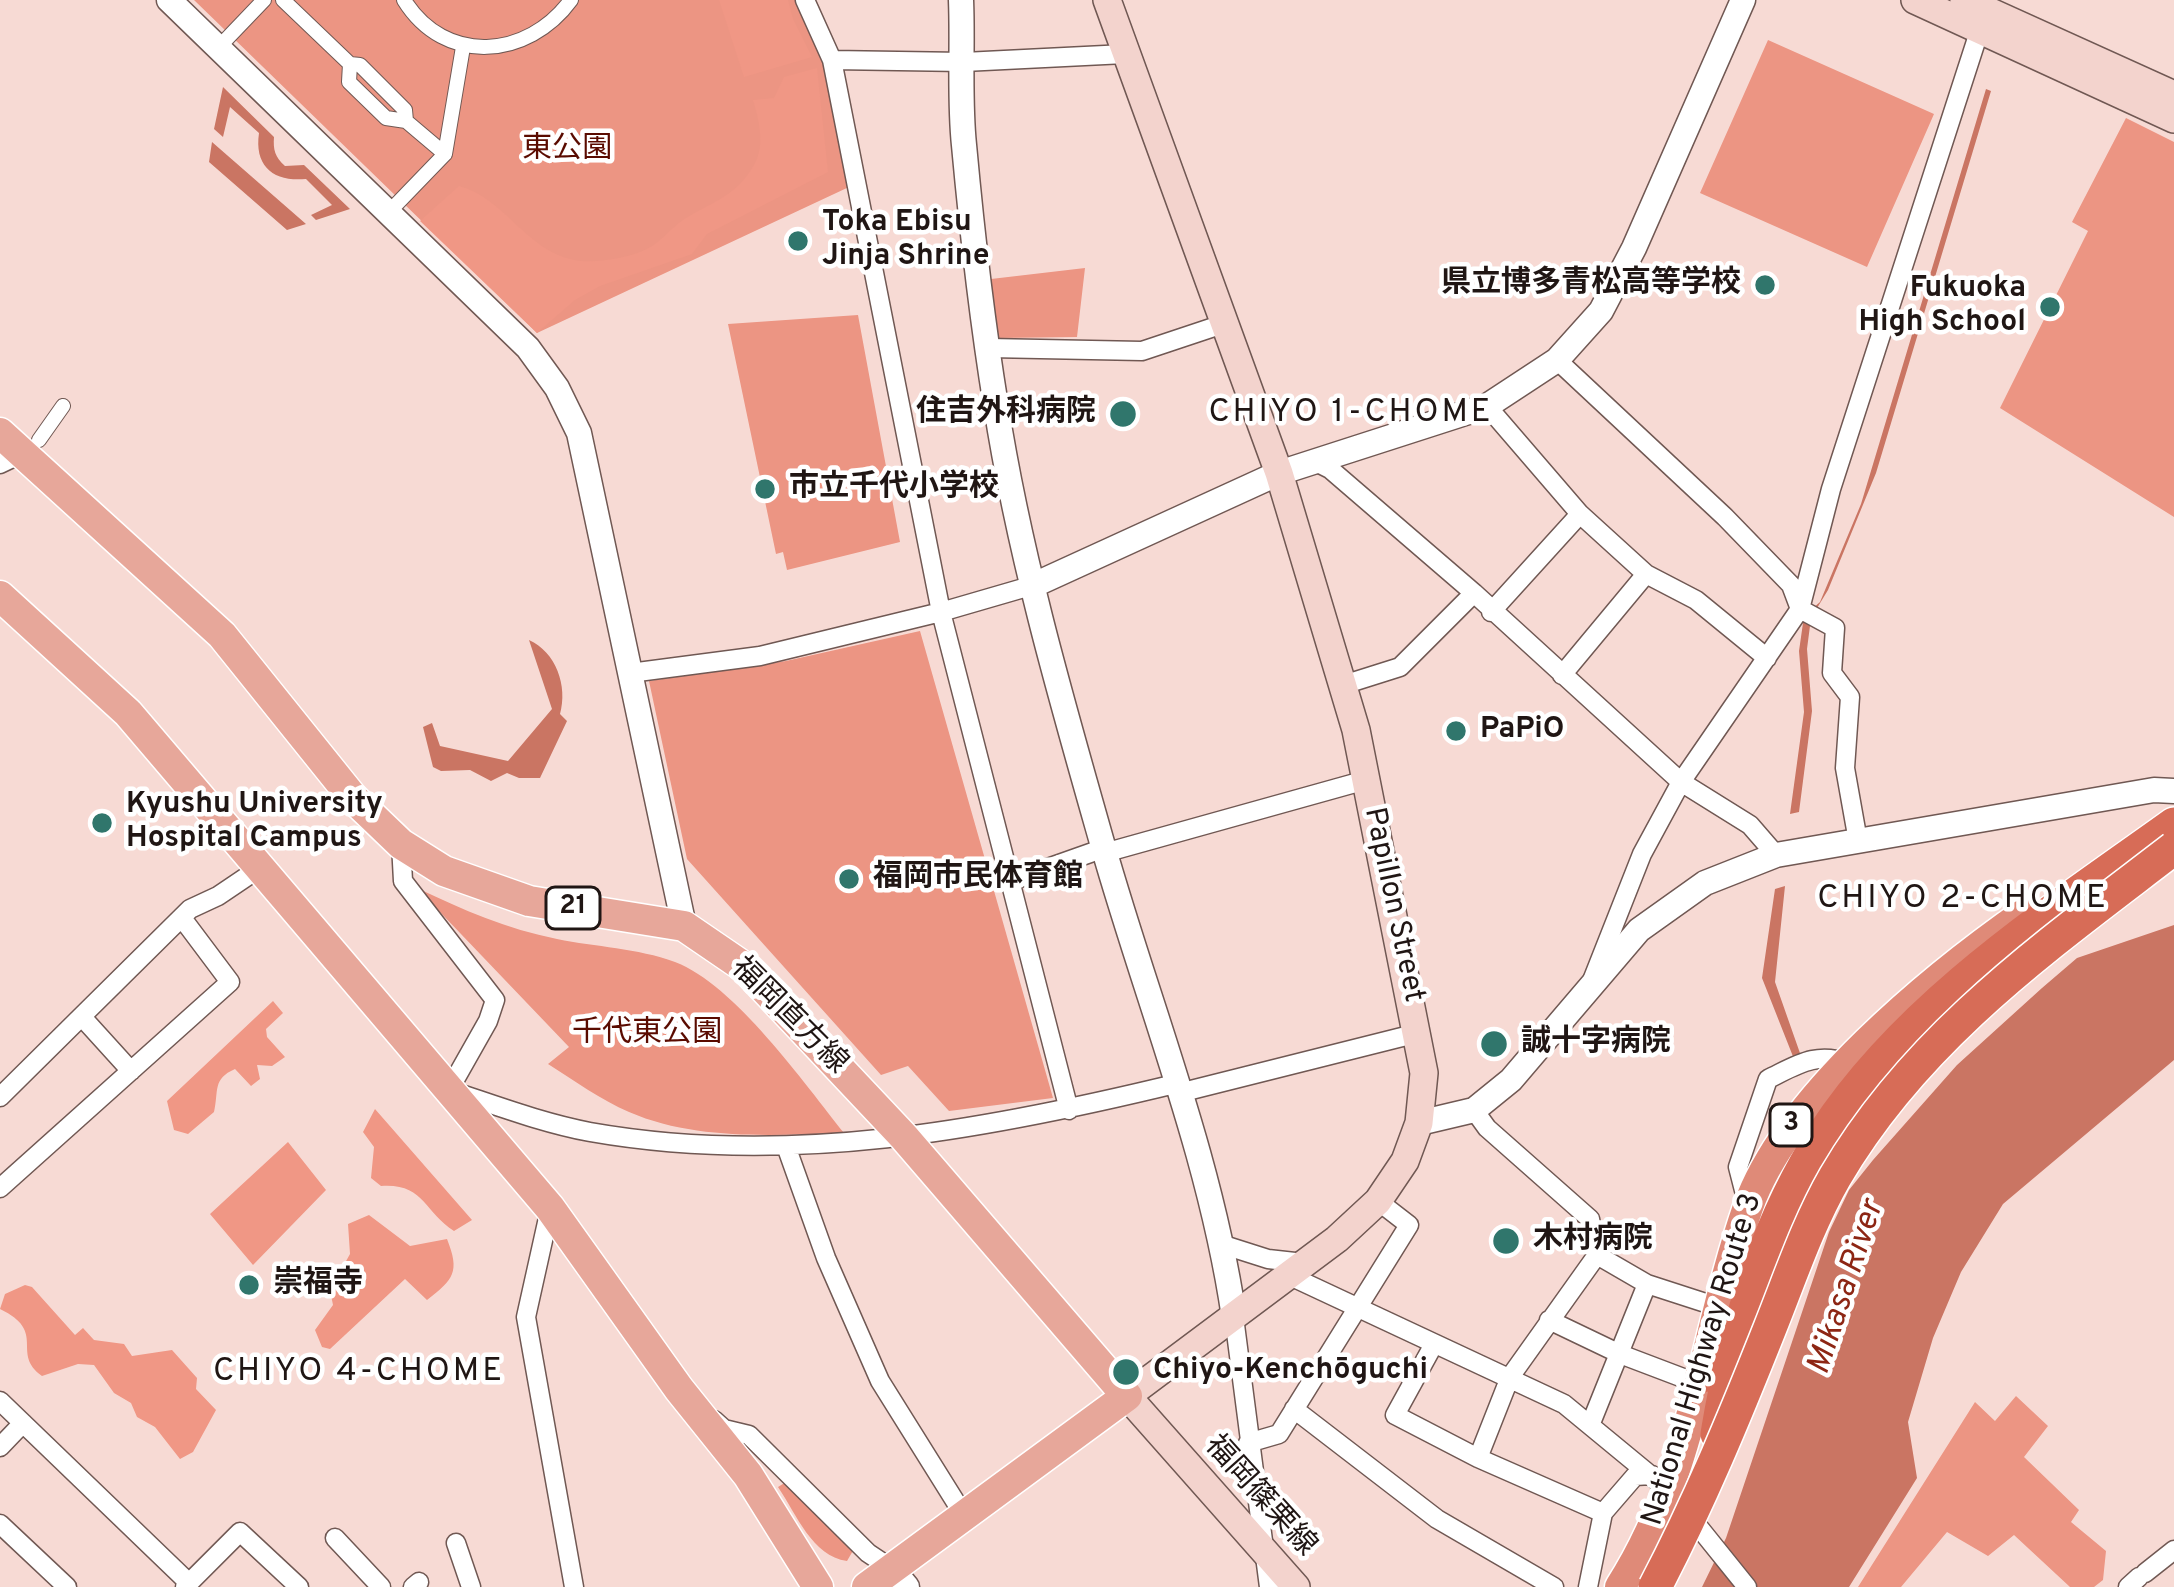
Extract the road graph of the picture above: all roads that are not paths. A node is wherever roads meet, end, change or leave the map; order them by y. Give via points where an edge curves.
1 (169, 0) edge
2 (264, 0) edge
3 (283, 0) edge
4 (404, 0) edge
5 (571, 0) edge
6 (805, 0) edge
7 (962, 0) edge
8 (1107, 0) edge
9 (1743, 0) edge
10 (1915, 0) edge
11 (1964, 0) edge
12 (1989, 14) edge
13 (463, 47) junction
14 (218, 48) junction
15 (1125, 54) junction
16 (832, 60) junction
17 (964, 62) junction
18 (2174, 95) edge
19 (2174, 119) edge
20 (446, 154) junction
21 (388, 213) junction
22 (1226, 322) junction
23 (989, 348) junction
24 (1557, 360) junction
25 (63, 406) dead end
26 (1487, 406) junction
27 (15, 447) edge
28 (1312, 460) junction
29 (1279, 473) junction
30 (1580, 514) junction
31 (1646, 574) junction
32 (1034, 584) junction
33 (1474, 593) junction
34 (0, 596) edge
35 (1799, 608) junction
36 (940, 612) junction
37 (1491, 612) junction
38 (1767, 658) junction
39 (630, 673) junction
40 (1562, 675) junction
41 (1343, 685) junction
42 (1366, 780) junction
43 (1681, 782) junction
44 (2174, 791) edge
45 (2174, 820) edge
46 (1858, 841) junction
47 (401, 844) junction
48 (2174, 850) edge
49 (1105, 851) junction
50 (1777, 855) junction
51 (2174, 861) edge
52 (261, 867) junction
53 (1011, 880) junction
54 (182, 917) junction
55 (684, 926) junction
56 (1590, 988) junction
57 (82, 1017) junction
58 (1418, 1033) junction
59 (1849, 1063) junction
60 (130, 1071) junction
61 (1181, 1087) junction
62 (449, 1090) junction
63 (0, 1097) edge
64 (1069, 1110) junction
65 (1474, 1110) junction
66 (1419, 1123) junction
67 (904, 1136) junction
68 (786, 1146) junction
69 (0, 1188) edge
70 (1378, 1201) junction
71 (550, 1208) junction
72 (1757, 1209) junction
73 (1224, 1245) junction
74 (1597, 1255) junction
75 (1296, 1269) junction
76 (1647, 1284) junction
77 (1718, 1307) junction
78 (1357, 1309) junction
79 (1234, 1317) junction
80 (1549, 1321) junction
81 (1434, 1344) junction
82 (1620, 1354) junction
83 (1510, 1377) junction
84 (1701, 1380) junction
85 (679, 1389) junction
86 (1127, 1396) junction
87 (0, 1401) edge
88 (1294, 1409) junction
89 (23, 1423) junction
90 (1591, 1423) junction
91 (1248, 1444) junction
92 (0, 1447) edge
93 (1478, 1458) junction
94 (1661, 1483) junction
95 (1711, 1493) junction
96 (1604, 1513) junction
97 (965, 1517) junction
98 (0, 1524) edge
99 (1697, 1526) junction
100 (335, 1538) dead end
101 (455, 1543) dead end
102 (1263, 1549) junction
103 (2174, 1550) edge
104 (2137, 1579) edge
105 (889, 1581) edge
106 (187, 1585) edge
107 (67, 1587) edge
108 (299, 1587) edge
109 (381, 1587) edge
110 (471, 1587) edge
111 (574, 1587) edge
112 (818, 1587) edge
113 (1269, 1587) edge
114 (1297, 1587) edge
115 (1554, 1587) edge
116 (1588, 1587) edge
117 (1620, 1587) edge
118 (1659, 1587) edge
119 (1748, 1587) edge

1 - 14 street
2 - 14 street
3 - 20 street
4 - 13 street via 431,30
5 - 13 street via 557,20 510,45
6 - 16 street
7 - 17 street
8 - 15 main road, Papillon Street
9 - 24 street via 1634,248 1600,310
10 - 12 main road
11 - 12 main road
12 - 18 main road
12 - 19 main road
12 - 35 street via 1831,488
13 - 20 street
14 - 21 street
15 - 17 street
15 - 22 main road, Papillon Street
16 - 17 street
16 - 36 street
17 - 23 street via 963,140
20 - 21 street
21 - 39 street via 528,348 557,388 579,433
22 - 23 street via 1142,351
22 - 29 main road, Papillon Street
23 - 32 street
24 - 26 street
24 - 35 street via 1725,517 1791,585
25 - 27 street
26 - 28 street
26 - 30 street
27 - 47 main road, 福岡直方線 / 21 via 222,635 353,799
28 - 29 street
28 - 33 street
29 - 32 street
29 - 41 main road, Papillon Street
30 - 31 street
30 - 37 street
31 - 38 street via 1696,600
31 - 40 street
32 - 36 street
32 - 49 street
33 - 37 street
33 - 41 street via 1400,667
34 - 52 main road via 128,713
35 - 38 street
35 - 46 street via 1835,628 1832,673 1850,697 1845,767
36 - 39 street via 760,656
36 - 53 street
37 - 40 street
38 - 43 street
39 - 55 street
40 - 43 street
41 - 42 main road, Papillon Street
42 - 49 street
42 - 58 main road, Papillon Street
43 - 50 street via 1750,826
43 - 56 street via 1642,854
44 - 46 street
45 - 59 highway, National Highway Route 3 / 3 via 1990,937
45 - 72 highway via 1883,1050 1844,1089
45 - 95 highway via 1946,998 1844,1106 1806,1164 1762,1259 1717,1428
46 - 50 street
47 - 55 main road, 福岡直方線 / 21 via 444,871 529,901
47 - 62 street via 403,881 495,1000
48 - 118 highway, bridge via 1967,1019 1856,1150 1825,1202
49 - 53 street
49 - 61 street
50 - 56 street via 1705,884 1639,930
51 - 95 highway, National Highway Route 3 / 3 via 1949,1023 1884,1096 1800,1236
52 - 54 street
52 - 62 main road
53 - 64 street
54 - 57 street
54 - 60 street via 230,982
55 - 67 main road, 福岡直方線 / 21 via 744,967
56 - 65 street via 1511,1080
57 - 60 street
57 - 63 street
58 - 61 street
58 - 66 main road, Papillon Street
59 - 72 highway, National Highway Route 3 / 3 via 1794,1121
59 - 72 street via 1828,1056 1768,1079 1738,1167
60 - 69 street
61 - 64 street
61 - 73 street
62 - 68 street via 587,1132
62 - 71 main road
64 - 67 street
65 - 66 street
65 - 74 street via 1590,1219
66 - 70 main road, Papillon Street
67 - 68 street
67 - 86 main road, 福岡直方線 / 21
68 - 97 street via 880,1382
70 - 75 main road, Papillon Street
70 - 78 street via 1409,1225
71 - 85 main road
71 - 111 street via 526,1317
72 - 77 highway, National Highway Route 3 / 3
72 - 84 highway via 1724,1337
73 - 75 street
73 - 79 street
74 - 76 street
74 - 80 street
75 - 78 street
75 - 79 main road, Papillon Street
76 - 77 street
76 - 82 street
77 - 84 highway, National Highway Route 3 / 3
78 - 81 street
78 - 88 street
79 - 86 main road, Papillon Street
79 - 91 street
80 - 82 street
80 - 83 street
81 - 83 street
81 - 93 street via 1395,1415
82 - 84 street
82 - 90 street
83 - 90 street
83 - 93 street
84 - 94 highway, National Highway Route 3 / 3
85 - 105 street via 724,1429 749,1435
85 - 112 main road via 748,1475
86 - 97 main road, Papillon Street
86 - 102 main road, 福岡篠栗線
87 - 89 street
88 - 91 street via 1279,1434
88 - 115 street via 1437,1519
89 - 92 street
89 - 106 street
90 - 94 street
91 - 102 street
93 - 96 street
94 - 96 street via 1635,1476
94 - 99 street
94 - 117 highway, National Highway Route 3 / 3 via 1648,1542
95 - 99 highway, National Highway Route 3 / 3
96 - 116 street
97 - 105 main road, Papillon Street
98 - 107 street
99 - 118 highway, National Highway Route 3 / 3
99 - 119 street
100 - 109 street
101 - 110 street
102 - 113 street
102 - 114 main road, 福岡篠栗線
103 - 104 street
106 - 108 street via 240,1532

